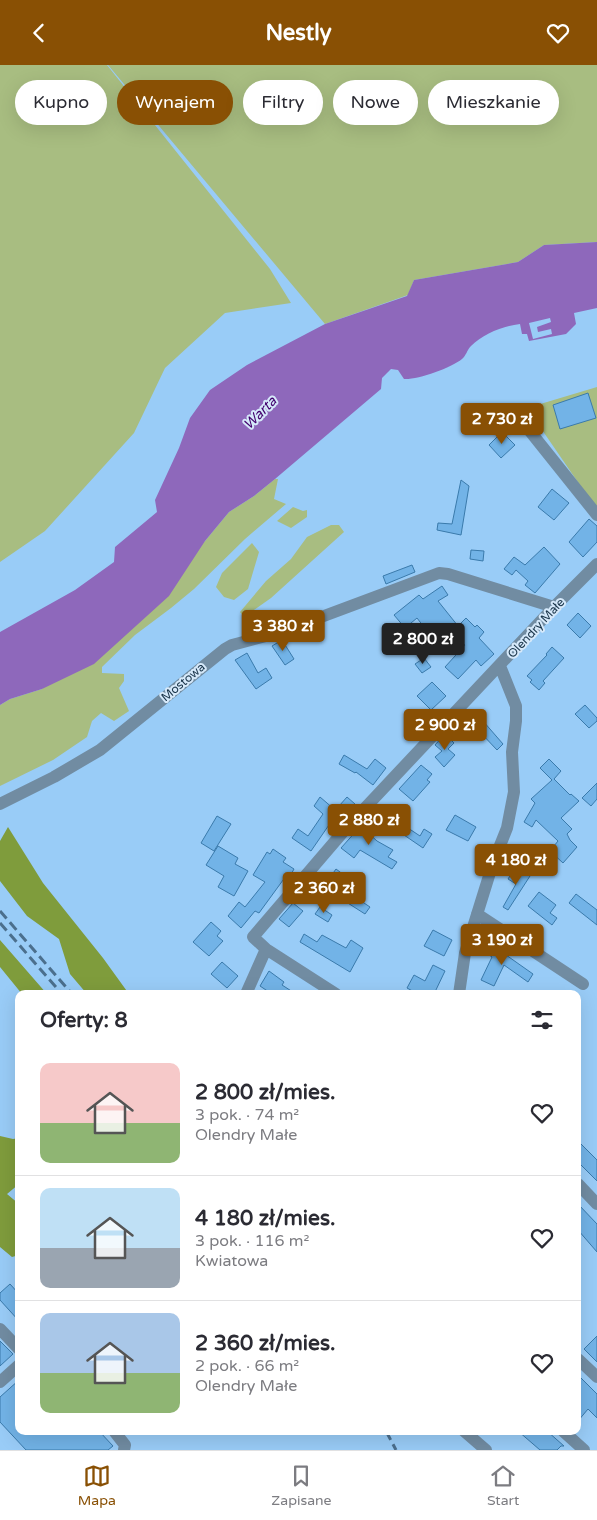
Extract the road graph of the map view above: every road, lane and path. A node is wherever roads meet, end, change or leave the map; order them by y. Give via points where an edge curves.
1 (529, 431) dead end
2 (597, 515) edge
3 (597, 564) edge
4 (554, 607) junction
5 (500, 666) junction
6 (0, 804) edge
7 (477, 914) junction
8 (266, 949) junction
9 (583, 985) dead end
10 (248, 990) edge
11 (330, 990) edge
12 (460, 990) edge
13 (581, 1187) edge
14 (597, 1204) edge
15 (0, 1329) edge
16 (15, 1345) edge
17 (581, 1362) edge
18 (15, 1369) edge
19 (597, 1377) edge
20 (0, 1383) edge
21 (117, 1435) edge
22 (469, 1435) edge
23 (567, 1435) edge
24 (127, 1448) edge
25 (486, 1450) edge
26 (584, 1450) edge

1 - 2 street
3 - 4 street, Olendry Małe
4 - 5 street, Olendry Małe
4 - 6 street, Mostowa via 439,573 281,632 232,645 100,750
5 - 7 street via 516,706 512,752 514,791 506,828
5 - 8 street, Olendry Małe via 350,825 253,937
7 - 9 street
7 - 12 street
8 - 10 street
8 - 11 street
13 - 14 street
15 - 16 street
17 - 19 street
18 - 20 street
21 - 24 street
22 - 25 street
23 - 26 street

